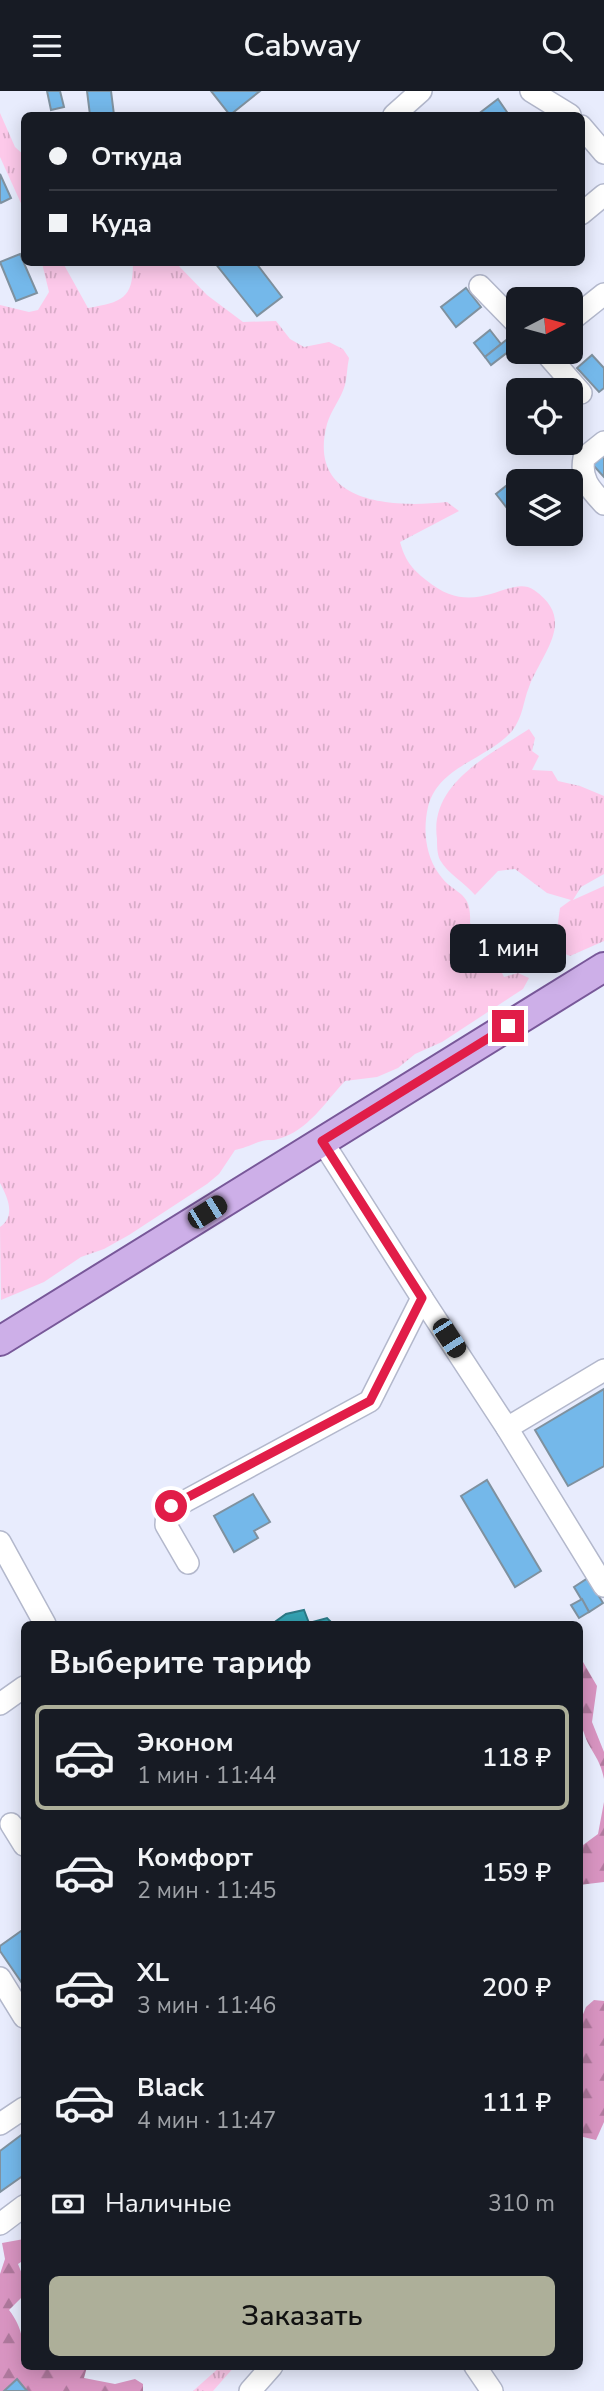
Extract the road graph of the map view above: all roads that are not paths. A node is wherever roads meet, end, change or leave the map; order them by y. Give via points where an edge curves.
1 (421, 91) edge
2 (531, 91) edge
3 (397, 112) edge
4 (564, 112) edge
5 (585, 130) edge
6 (600, 147) edge
7 (604, 195) edge
8 (585, 211) edge
9 (480, 286) dead end
10 (604, 294) edge
11 (583, 311) edge
12 (506, 313) edge
13 (556, 364) edge
14 (568, 378) edge
15 (604, 442) edge
16 (604, 504) edge
17 (604, 967) edge
18 (322, 1141) junction
19 (422, 1298) junction
20 (0, 1341) edge
21 (604, 1370) edge
22 (507, 1428) junction
23 (0, 1542) edge
24 (188, 1563) dead end
25 (604, 1585) edge
26 (44, 1621) edge
27 (21, 1689) edge
28 (0, 1704) edge
29 (11, 1824) dead end
30 (21, 1840) edge
31 (0, 1978) edge
32 (21, 2012) edge
33 (21, 2110) edge
34 (0, 2124) edge
35 (21, 2208) edge
36 (0, 2224) edge
37 (268, 2370) edge
38 (478, 2370) edge
39 (250, 2391) edge
40 (492, 2391) edge

1 - 3 street
2 - 4 street
5 - 6 street
7 - 8 street
9 - 12 street
10 - 11 street
13 - 14 street
15 - 16 street via 584,458 582,467 589,489
17 - 18 main road
18 - 19 street
18 - 20 main road
19 - 22 street
19 - 24 street via 370,1401 167,1511 166,1525
21 - 22 street
22 - 25 street
23 - 26 street
27 - 28 street
29 - 30 street
31 - 32 street
33 - 34 street
35 - 36 street
37 - 39 street
38 - 40 street

